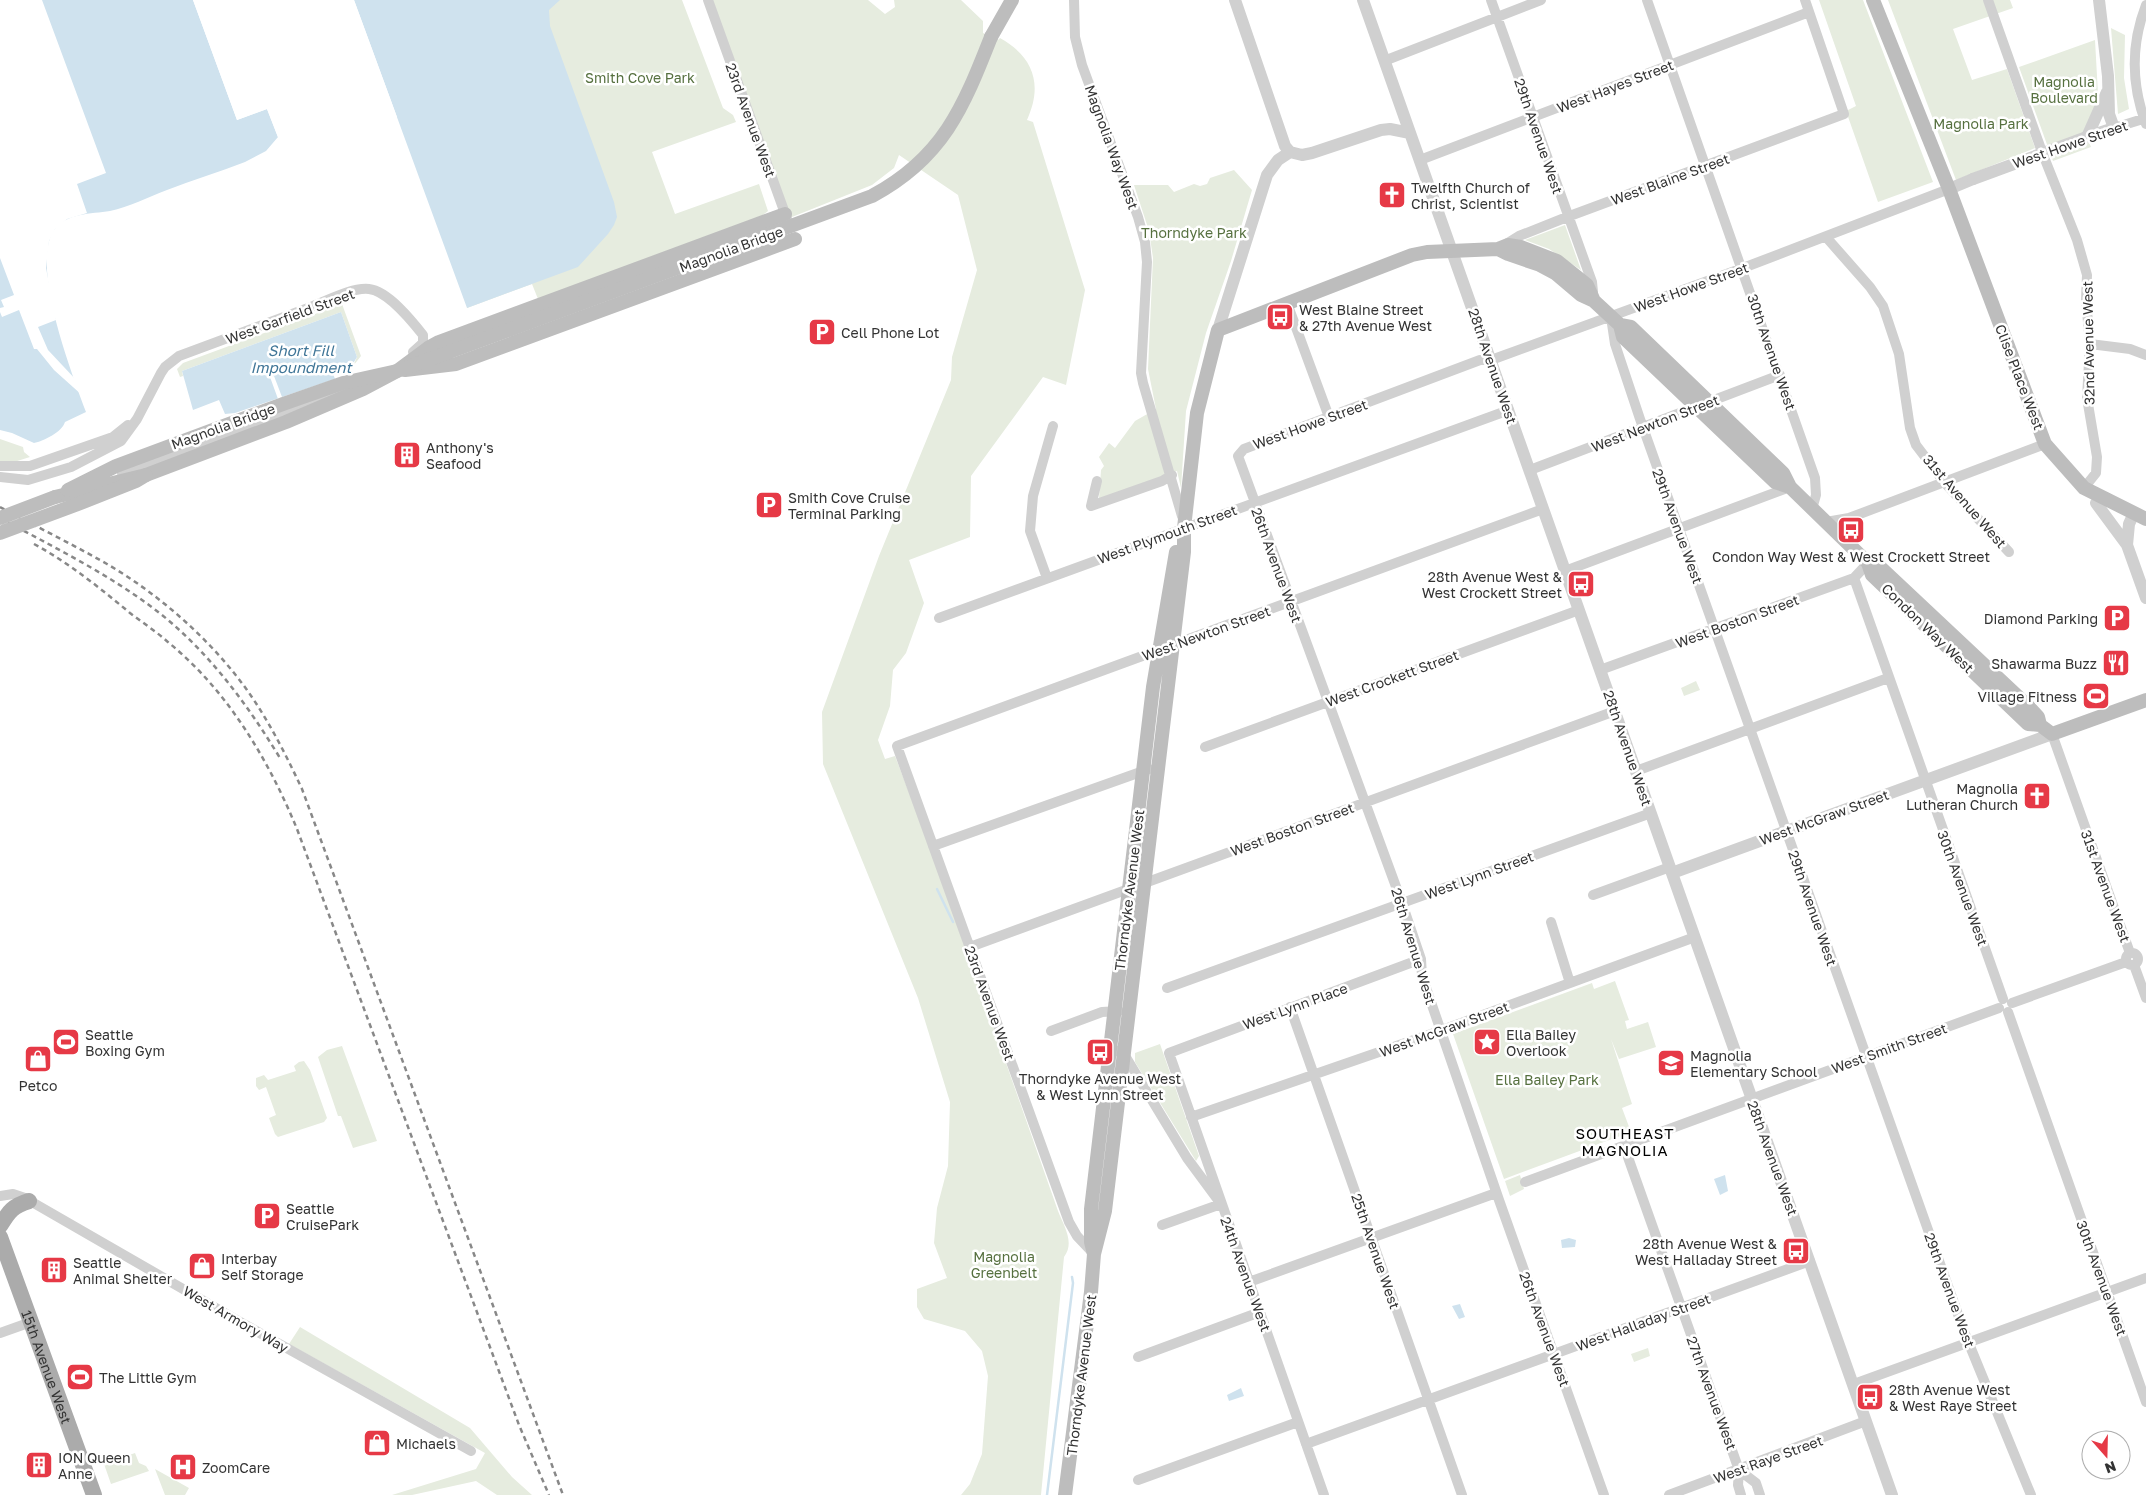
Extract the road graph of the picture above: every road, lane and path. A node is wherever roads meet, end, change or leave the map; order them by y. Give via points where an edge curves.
1 (708, 0) edge
2 (1012, 0) edge
3 (1074, 0) edge
4 (1234, 0) edge
5 (1363, 0) edge
6 (1491, 0) edge
7 (1541, 0) edge
8 (1647, 0) edge
9 (1805, 0) edge
10 (1873, 0) edge
11 (1988, 0) edge
12 (2099, 0) edge
13 (2146, 4) edge
14 (1809, 12) junction
15 (1497, 17) junction
16 (1384, 60) junction
17 (1670, 65) junction
18 (2109, 88) junction
19 (1533, 118) junction
20 (2145, 120) edge
21 (2114, 128) junction
22 (1410, 133) junction
23 (2087, 137) junction
24 (1290, 152) junction
25 (1420, 160) junction
26 (1707, 166) junction
27 (1949, 189) junction
28 (786, 214) junction
29 (1568, 217) junction
30 (1826, 237) junction
31 (795, 239) joint
32 (1498, 249) junction
33 (1452, 251) junction
34 (1743, 268) junction
35 (1594, 301) junction
36 (1287, 303) junction
37 (1616, 321) junction
38 (1218, 330) junction
39 (2090, 344) junction
40 (2146, 355) edge
41 (1491, 360) junction
42 (397, 371) junction
43 (1780, 375) junction
44 (1703, 404) junction
45 (1508, 410) junction
46 (1329, 417) junction
47 (136, 418) junction
48 (1053, 426) dead end
49 (1643, 427) junction
50 (2045, 444) junction
51 (1238, 456) joint
52 (0, 466) edge
53 (13, 467) junction
54 (1530, 470) junction
55 (122, 473) junction
56 (146, 475) junction
57 (1172, 476) junction
58 (1, 478) edge
59 (14, 479) junction
60 (1097, 481) dead end
61 (1945, 483) junction
62 (98, 487) junction
63 (1790, 487) junction
64 (2084, 488) junction
65 (68, 490) junction
66 (55, 497) junction
67 (1254, 502) junction
68 (2096, 503) joint
69 (1544, 509) junction
70 (1812, 509) junction
71 (49, 515) junction
72 (2140, 516) edge
73 (0, 518) edge
74 (1826, 522) junction
75 (1184, 528) junction
76 (1679, 528) junction
77 (0, 532) edge
78 (2128, 545) junction
79 (2009, 552) dead end
80 (1868, 563) junction
81 (1565, 570) junction
82 (1047, 578) junction
83 (1854, 578) junction
84 (2146, 598) edge
85 (1291, 602) junction
86 (1579, 610) junction
87 (939, 618) dead end
88 (1715, 629) junction
89 (1173, 645) junction
90 (1157, 651) junction
91 (1600, 670) junction
92 (1888, 678) junction
93 (2146, 700) edge
94 (1328, 702) junction
95 (1615, 711) junction
96 (1750, 728) junction
97 (2052, 734) junction
98 (897, 746) joint
99 (1205, 747) dead end
100 (1159, 765) junction
101 (1143, 771) junction
102 (1636, 771) junction
103 (1925, 780) junction
104 (1365, 802) junction
105 (1651, 813) junction
106 (1786, 831) junction
107 (933, 846) junction
108 (1671, 870) junction
109 (1145, 882) junction
110 (1128, 888) junction
111 (1593, 894) dead end
112 (1402, 902) junction
113 (1551, 922) dead end
114 (1695, 937) junction
115 (970, 947) junction
116 (2135, 958) edge
117 (1421, 959) junction
118 (1570, 983) junction
119 (1167, 988) dead end
120 (2146, 998) edge
121 (2005, 1006) junction
122 (1290, 1007) junction
123 (1130, 1010) junction
124 (1114, 1012) junction
125 (1442, 1030) junction
126 (1051, 1031) dead end
127 (1110, 1048) junction
128 (1168, 1053) joint
129 (1124, 1054) junction
130 (1866, 1056) junction
131 (1314, 1075) junction
132 (1751, 1098) junction
133 (1191, 1118) junction
134 (1624, 1146) junction
135 (1525, 1182) dead end
136 (1496, 1193) junction
137 (0, 1196) edge
138 (29, 1201) junction
139 (1221, 1204) junction
140 (1162, 1225) dead end
141 (0, 1226) edge
142 (0, 1237) edge
143 (1371, 1238) junction
144 (1094, 1254) junction
145 (1810, 1261) junction
146 (2146, 1278) edge
147 (1249, 1282) junction
148 (2107, 1292) junction
149 (1682, 1308) junction
150 (1260, 1312) junction
151 (30, 1322) junction
152 (0, 1333) edge
153 (1968, 1342) junction
154 (1554, 1354) junction
155 (1138, 1357) dead end
156 (1854, 1384) junction
157 (1428, 1400) junction
158 (2146, 1402) edge
159 (1866, 1421) junction
160 (1298, 1422) junction
161 (1306, 1444) junction
162 (471, 1451) dead end
163 (1739, 1470) junction
164 (1138, 1480) dead end
165 (94, 1495) edge
166 (1065, 1495) edge
167 (1324, 1495) edge
168 (1462, 1495) edge
169 (1604, 1495) edge
170 (1669, 1495) edge
171 (1741, 1495) edge
172 (1760, 1495) edge
173 (1892, 1495) edge
174 (2031, 1495) edge

1 - 28 street, 23rd Avenue West
2 - 42 main road, Magnolia Bridge, bridge via 990,36 971,88 951,126 922,161 886,189 838,210
3 - 57 street, Magnolia Way West via 1075,37 1082,65 1145,242 1147,286 1141,372
4 - 24 street via 1285,146
5 - 16 street, 28th Avenue West
6 - 15 street, 29th Avenue West
7 - 15 street
8 - 17 street, 30th Avenue West
9 - 14 street
10 - 27 main road, Clise Place West
11 - 39 street, 32nd Avenue West via 2079,245 2087,275
12 - 18 street
13 - 20 street via 2138,24 2134,55 2135,81
14 - 17 street, West Hayes Street
14 - 26 street, West Blaine Street via 1844,114
15 - 16 street
15 - 19 street, 29th Avenue West
16 - 22 street, 28th Avenue West
17 - 19 street, West Hayes Street
17 - 26 street, 30th Avenue West
18 - 21 street via 2109,114
18 - 23 street
19 - 25 street, West Hayes Street
19 - 29 street, 29th Avenue West
20 - 21 street, West Howe Street
21 - 23 street, West Howe Street
22 - 24 street via 1381,130 1312,153
22 - 25 street, 28th Avenue West
23 - 27 street, West Howe Street, bridge
24 - 38 street, Thorndyke Avenue West via 1282,168 1263,187
25 - 33 street, 28th Avenue West
26 - 29 street, West Blaine Street
26 - 34 street, 30th Avenue West
27 - 30 street, West Howe Street
27 - 50 main road, Clise Place West
28 - 31 street, 23rd Avenue West
28 - 42 main road, bridge via 439,342
29 - 32 street, West Blaine Street via 1519,236
29 - 35 street, 29th Avenue West via 1592,282
30 - 34 street, West Howe Street
30 - 61 street, 31st Avenue West via 1883,306 1899,354 1910,428 1916,445
31 - 42 main road, bridge via 456,364
32 - 33 main road, Condon Way West
32 - 35 main road, Condon Way West via 1540,265
33 - 36 main road via 1412,255
33 - 41 street, 28th Avenue West
34 - 37 street, West Howe Street
34 - 43 street, 30th Avenue West
35 - 37 main road, Condon Way West
36 - 38 main road
36 - 46 street
37 - 41 street, West Howe Street
37 - 44 main road, Condon Way West via 1631,327
37 - 49 street, 29th Avenue West via 1615,344
38 - 75 main road, Thorndyke Avenue West via 1197,413
39 - 40 street via 2130,349
39 - 64 street, 32nd Avenue West via 2087,398 2097,457 2096,473
41 - 45 street, 28th Avenue West
41 - 46 street, West Howe Street via 1480,360
42 - 56 main road, Magnolia Bridge, bridge via 286,422
42 - 65 main road, Magnolia Bridge, bridge via 343,383 283,404 116,466
43 - 44 street, West Newton Street
43 - 70 street, 30th Avenue West via 1816,478
44 - 49 street, West Newton Street
44 - 63 main road, Condon Way West via 1783,473
45 - 54 street, 28th Avenue West
45 - 67 street, West Plymouth Street
46 - 51 street, West Howe Street via 1244,449
47 - 53 street, West Garfield Street via 113,437 30,466
47 - 55 street, West Garfield Street via 161,373 179,356 362,289 375,290 388,299 424,335 423,344 400,362 370,378
47 - 59 street, West Garfield Street via 121,441 72,467 28,480
48 - 82 street via 1033,496 1030,530
49 - 54 street, West Newton Street
49 - 76 street, 29th Avenue West
50 - 61 street
50 - 64 main road, Clise Place West
51 - 67 street, 26th Avenue West
52 - 53 street, West Garfield Street
53 - 59 street
54 - 69 street, 28th Avenue West
55 - 62 main road
55 - 65 main road, bridge
56 - 62 main road, Magnolia Bridge, bridge
56 - 71 main road, Magnolia Bridge, bridge
57 - 60 street via 1091,506
57 - 75 street, Magnolia Way West
58 - 59 street, West Garfield Street
61 - 74 street via 1850,518
61 - 79 street, 31st Avenue West
62 - 66 main road, Magnolia Bridge
62 - 71 main road via 57,507
63 - 70 main road, Condon Way West
63 - 76 street
64 - 68 main road
64 - 72 main road, Clise Place West
65 - 66 main road, Magnolia Bridge, bridge
66 - 73 main road, Magnolia Bridge, bridge
67 - 75 street, West Plymouth Street
67 - 85 street, 26th Avenue West
68 - 78 street
69 - 81 street, 28th Avenue West
69 - 85 street, West Newton Street
70 - 74 main road, Condon Way West
71 - 77 main road, Magnolia Bridge, bridge
72 - 78 street via 2129,524
74 - 80 main road, Condon Way West
75 - 82 street, West Plymouth Street
75 - 89 main road, Thorndyke Avenue West
75 - 90 main road, Thorndyke Avenue West via 1176,548
76 - 81 street
76 - 88 street, 29th Avenue West
78 - 84 street
80 - 83 street, West Boston Street
80 - 97 main road, Condon Way West via 1872,575 2028,724 2040,726
81 - 86 street, 28th Avenue West
82 - 87 street, West Plymouth Street
83 - 88 street, West Boston Street
83 - 92 street, 30th Avenue West
85 - 89 street, West Newton Street
85 - 94 street, 26th Avenue West
86 - 91 street, 28th Avenue West
86 - 94 street, West Crockett Street
88 - 91 street, West Boston Street
88 - 96 street, 29th Avenue West
89 - 90 street, West Newton Street
89 - 100 main road, Thorndyke Avenue West
90 - 98 street, West Newton Street
90 - 101 main road, Thorndyke Avenue West
91 - 95 street, 28th Avenue West
92 - 96 street
92 - 103 street, 30th Avenue West
93 - 97 main road, West McGraw Street
94 - 99 street, West Crockett Street
94 - 104 street, 26th Avenue West
95 - 102 street, 28th Avenue West
95 - 104 street, West Boston Street
96 - 102 street
96 - 106 street, 29th Avenue West
97 - 103 street, West McGraw Street
97 - 116 street, 31st Avenue West
98 - 107 street, 23rd Avenue West
100 - 101 street
100 - 109 main road, Thorndyke Avenue West
101 - 107 street
101 - 110 main road, Thorndyke Avenue West
102 - 105 street, 28th Avenue West
103 - 106 street, West McGraw Street
103 - 121 street, 30th Avenue West
104 - 109 street, West Boston Street
104 - 112 street, 26th Avenue West
105 - 108 street, 28th Avenue West
105 - 112 street, West Lynn Street
106 - 108 street, West McGraw Street
106 - 130 street, 29th Avenue West
107 - 115 street, 23rd Avenue West
108 - 111 street
108 - 114 street, 28th Avenue West
109 - 110 street, West Boston Street
109 - 123 main road, Thorndyke Avenue West
110 - 115 street, West Boston Street
110 - 124 main road, Thorndyke Avenue West
112 - 117 street, 26th Avenue West
112 - 119 street, West Lynn Street
113 - 118 street
114 - 118 street, West McGraw Street
114 - 132 street, 28th Avenue West
115 - 144 street, 23rd Avenue West via 1069,1222
116 - 120 street, 31st Avenue West
116 - 121 street, West Smith Street
117 - 122 street, West Lynn Place
117 - 125 street, 26th Avenue West via 1422,976
118 - 125 street, West McGraw Street
121 - 130 street, West Smith Street
121 - 148 street, 30th Avenue West
122 - 128 street, West Lynn Place
122 - 131 street, 25th Avenue West
123 - 124 street
123 - 129 main road, Thorndyke Avenue West
124 - 126 street via 1102,1012
124 - 127 main road, Thorndyke Avenue West
125 - 131 street, West McGraw Street
125 - 136 street, 26th Avenue West
127 - 129 street
127 - 144 main road, Thorndyke Avenue West via 1091,1210
128 - 133 street, 24th Avenue West
129 - 139 street via 1187,1158
129 - 144 main road, Thorndyke Avenue West via 1106,1211
130 - 132 street, West Smith Street
130 - 153 street, 29th Avenue West
131 - 133 street, West McGraw Street
131 - 143 street, 25th Avenue West
132 - 134 street, West Smith Street
132 - 145 street, 28th Avenue West
133 - 139 street, 24th Avenue West
134 - 135 street, West Smith Street
134 - 149 street, 27th Avenue West
136 - 143 street
136 - 154 street, 26th Avenue West
137 - 138 street, West Armory Way via 13,1194
138 - 141 main road via 16,1205
138 - 162 street, West Armory Way
139 - 140 street
139 - 147 street, 24th Avenue West
142 - 151 main road, 15th Avenue West
143 - 147 street
143 - 157 street, 25th Avenue West
144 - 166 main road, Thorndyke Avenue West
145 - 149 street, West Halladay Street
145 - 156 street, 28th Avenue West
146 - 148 street
147 - 150 street, 24th Avenue West
148 - 153 street
148 - 158 street, 30th Avenue West
149 - 154 street, West Halladay Street
149 - 163 street, 27th Avenue West
150 - 155 street
150 - 160 street, 24th Avenue West
151 - 152 street
151 - 165 main road, 15th Avenue West
153 - 156 street
153 - 174 street, 29th Avenue West
154 - 157 street, West Halladay Street
154 - 169 street, 26th Avenue West
156 - 159 street, 28th Avenue West
157 - 161 street, West Halladay Street
157 - 168 street, 25th Avenue West
159 - 163 street, West Raye Street
159 - 173 street, 28th Avenue West
160 - 161 street, 24th Avenue West
160 - 164 street
161 - 167 street, 24th Avenue West
163 - 170 street, West Raye Street
163 - 171 street, 27th Avenue West
163 - 172 street, 27th Avenue West via 1756,1483

